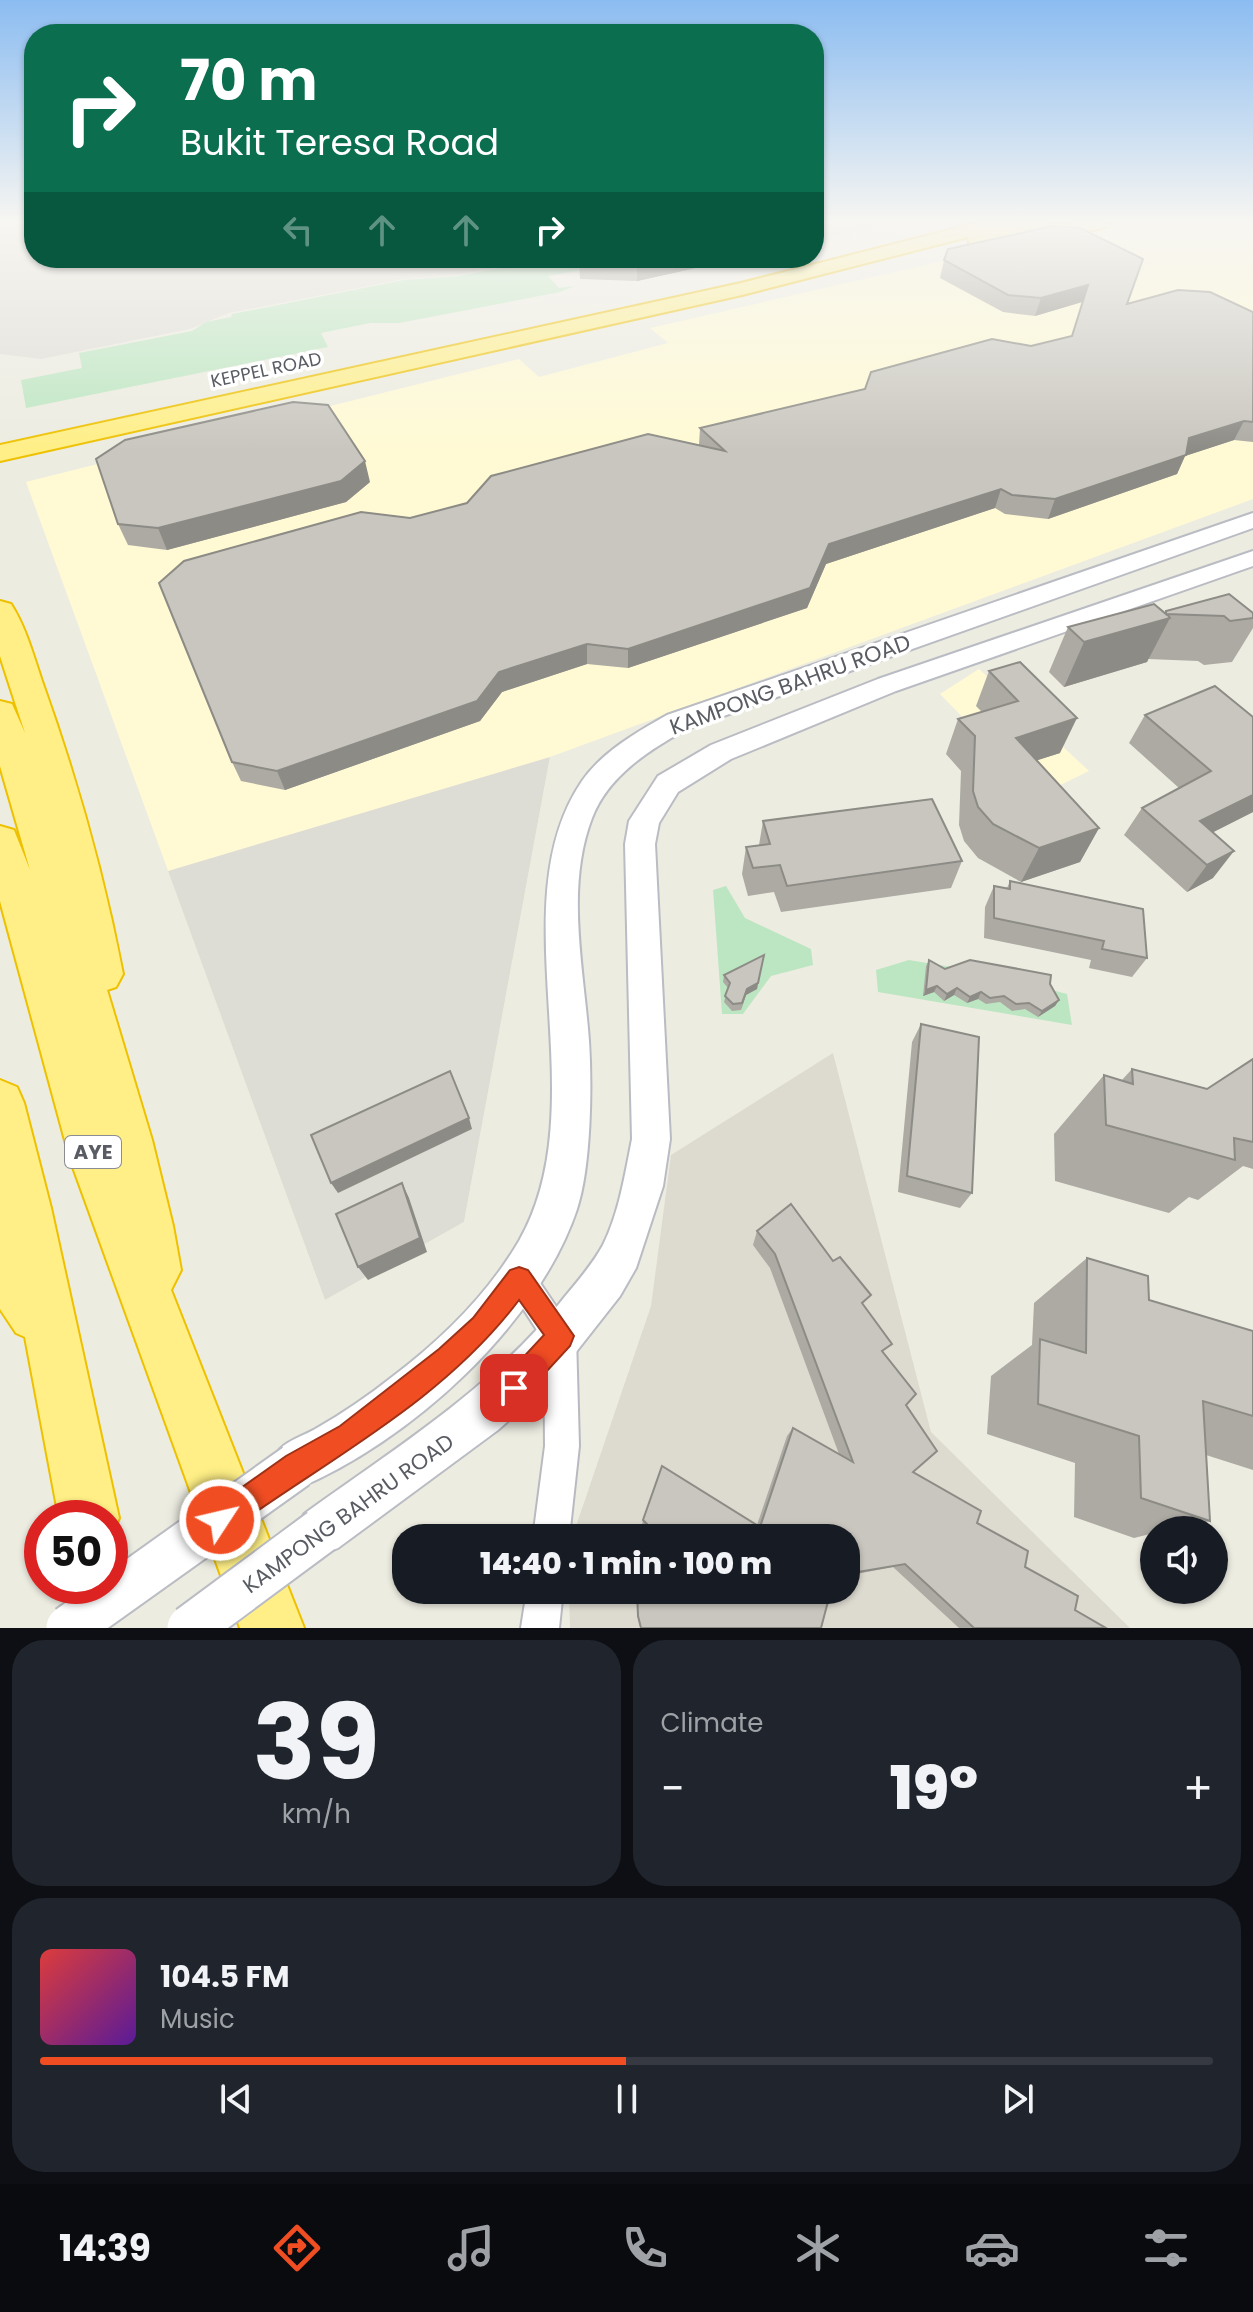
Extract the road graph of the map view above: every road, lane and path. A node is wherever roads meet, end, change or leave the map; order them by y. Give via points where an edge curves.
1 (626, 299) edge
2 (698, 299) edge
3 (533, 320) junction
4 (418, 362) junction
5 (166, 391) dead end
6 (176, 423) junction
7 (0, 438) edge
8 (0, 453) edge
9 (0, 463) edge
10 (0, 479) edge
11 (1253, 520) edge
12 (1253, 558) edge
13 (0, 611) edge
14 (837, 664) junction
15 (887, 685) junction
16 (0, 713) edge
17 (0, 841) edge
18 (0, 1103) edge
19 (121, 1105) junction
20 (0, 1237) edge
21 (519, 1279) junction
22 (50, 1336) junction
23 (560, 1336) junction
24 (166, 1344) junction
25 (85, 1500) edge
26 (553, 1524) edge
27 (108, 1604) edge
28 (543, 1604) edge
29 (69, 1628) edge
30 (113, 1628) edge
31 (190, 1628) edge
32 (272, 1628) edge
33 (540, 1628) edge

1 - 3 highway
2 - 4 highway
3 - 5 highway, KEPPEL ROAD
3 - 7 highway
4 - 6 highway, KEPPEL ROAD
4 - 8 highway
6 - 9 highway, KEPPEL ROAD
6 - 10 highway
11 - 14 main road, KAMPONG BAHRU ROAD
12 - 15 main road, KAMPONG BAHRU ROAD
13 - 19 highway via 47,739 77,845
14 - 15 main road via 852,677
14 - 21 main road, KAMPONG BAHRU ROAD via 677,722 646,739 604,775 584,805 566,861 563,897 572,1076 563,1182 554,1217
15 - 23 main road, KAMPONG BAHRU ROAD via 721,752 668,784 653,803 644,821 639,870 649,1050 648,1158 621,1253
16 - 19 highway
17 - 24 highway, AYE via 38,953 95,1159
18 - 22 highway
19 - 24 highway via 141,1183
20 - 22 highway via 15,1285
21 - 23 street
21 - 29 main road, KAMPONG BAHRU ROAD, bridge via 482,1327 350,1436 296,1466
22 - 25 highway
23 - 26 street via 562,1446
23 - 31 main road, KAMPONG BAHRU ROAD, bridge via 522,1380 482,1414
24 - 32 highway, AYE
27 - 30 highway
28 - 33 street

